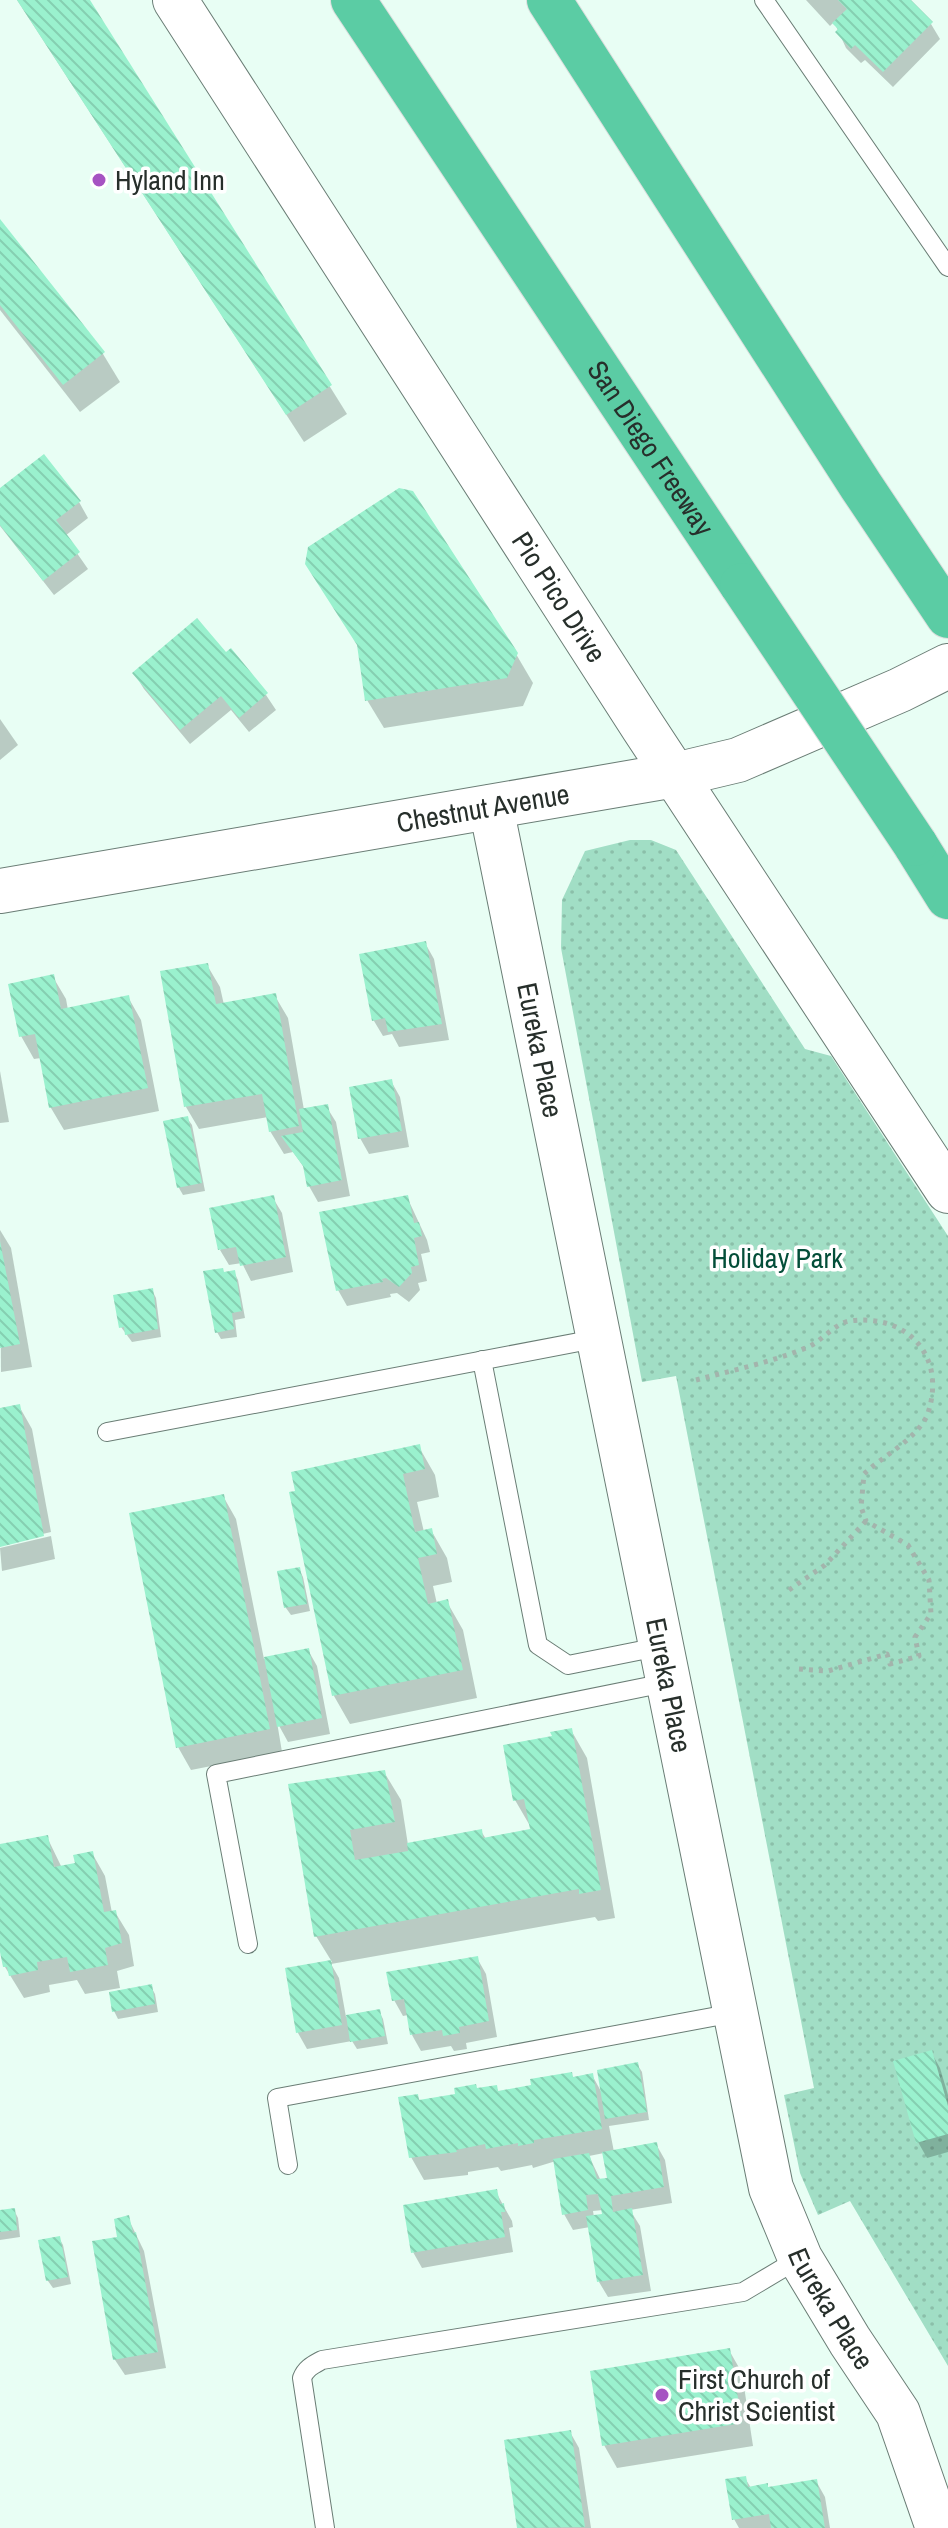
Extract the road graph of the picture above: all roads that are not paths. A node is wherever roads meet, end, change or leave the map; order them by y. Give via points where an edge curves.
1 (175, 0) edge
2 (353, 0) edge
3 (549, 0) edge
4 (764, 0) edge
5 (948, 267) edge
6 (948, 616) edge
7 (948, 666) edge
8 (675, 775) junction
9 (491, 807) junction
10 (0, 891) edge
11 (948, 897) edge
12 (948, 1191) edge
13 (600, 1338) junction
14 (482, 1360) junction
15 (107, 1432) dead end
16 (667, 1664) junction
17 (248, 1944) dead end
18 (734, 2013) junction
19 (288, 2165) dead end
20 (800, 2258) junction
21 (325, 2528) edge
22 (938, 2528) edge

1 - 8 street, Pio Pico Drive
2 - 11 highway, San Diego Freeway, bridge
3 - 6 highway
4 - 5 lane
7 - 8 street, Chestnut Avenue via 738,760
8 - 9 street, Chestnut Avenue
8 - 12 street, Pio Pico Drive
9 - 10 street, Chestnut Avenue
9 - 13 street, Eureka Place
13 - 14 lane
13 - 16 street, Eureka Place
14 - 15 lane
14 - 16 lane via 538,1645 568,1665
16 - 17 lane via 216,1774
16 - 18 street, Eureka Place
18 - 19 lane via 277,2098
18 - 20 street, Eureka Place via 771,2188
20 - 21 lane via 743,2292 313,2365 302,2378
20 - 22 street, Eureka Place via 898,2413

